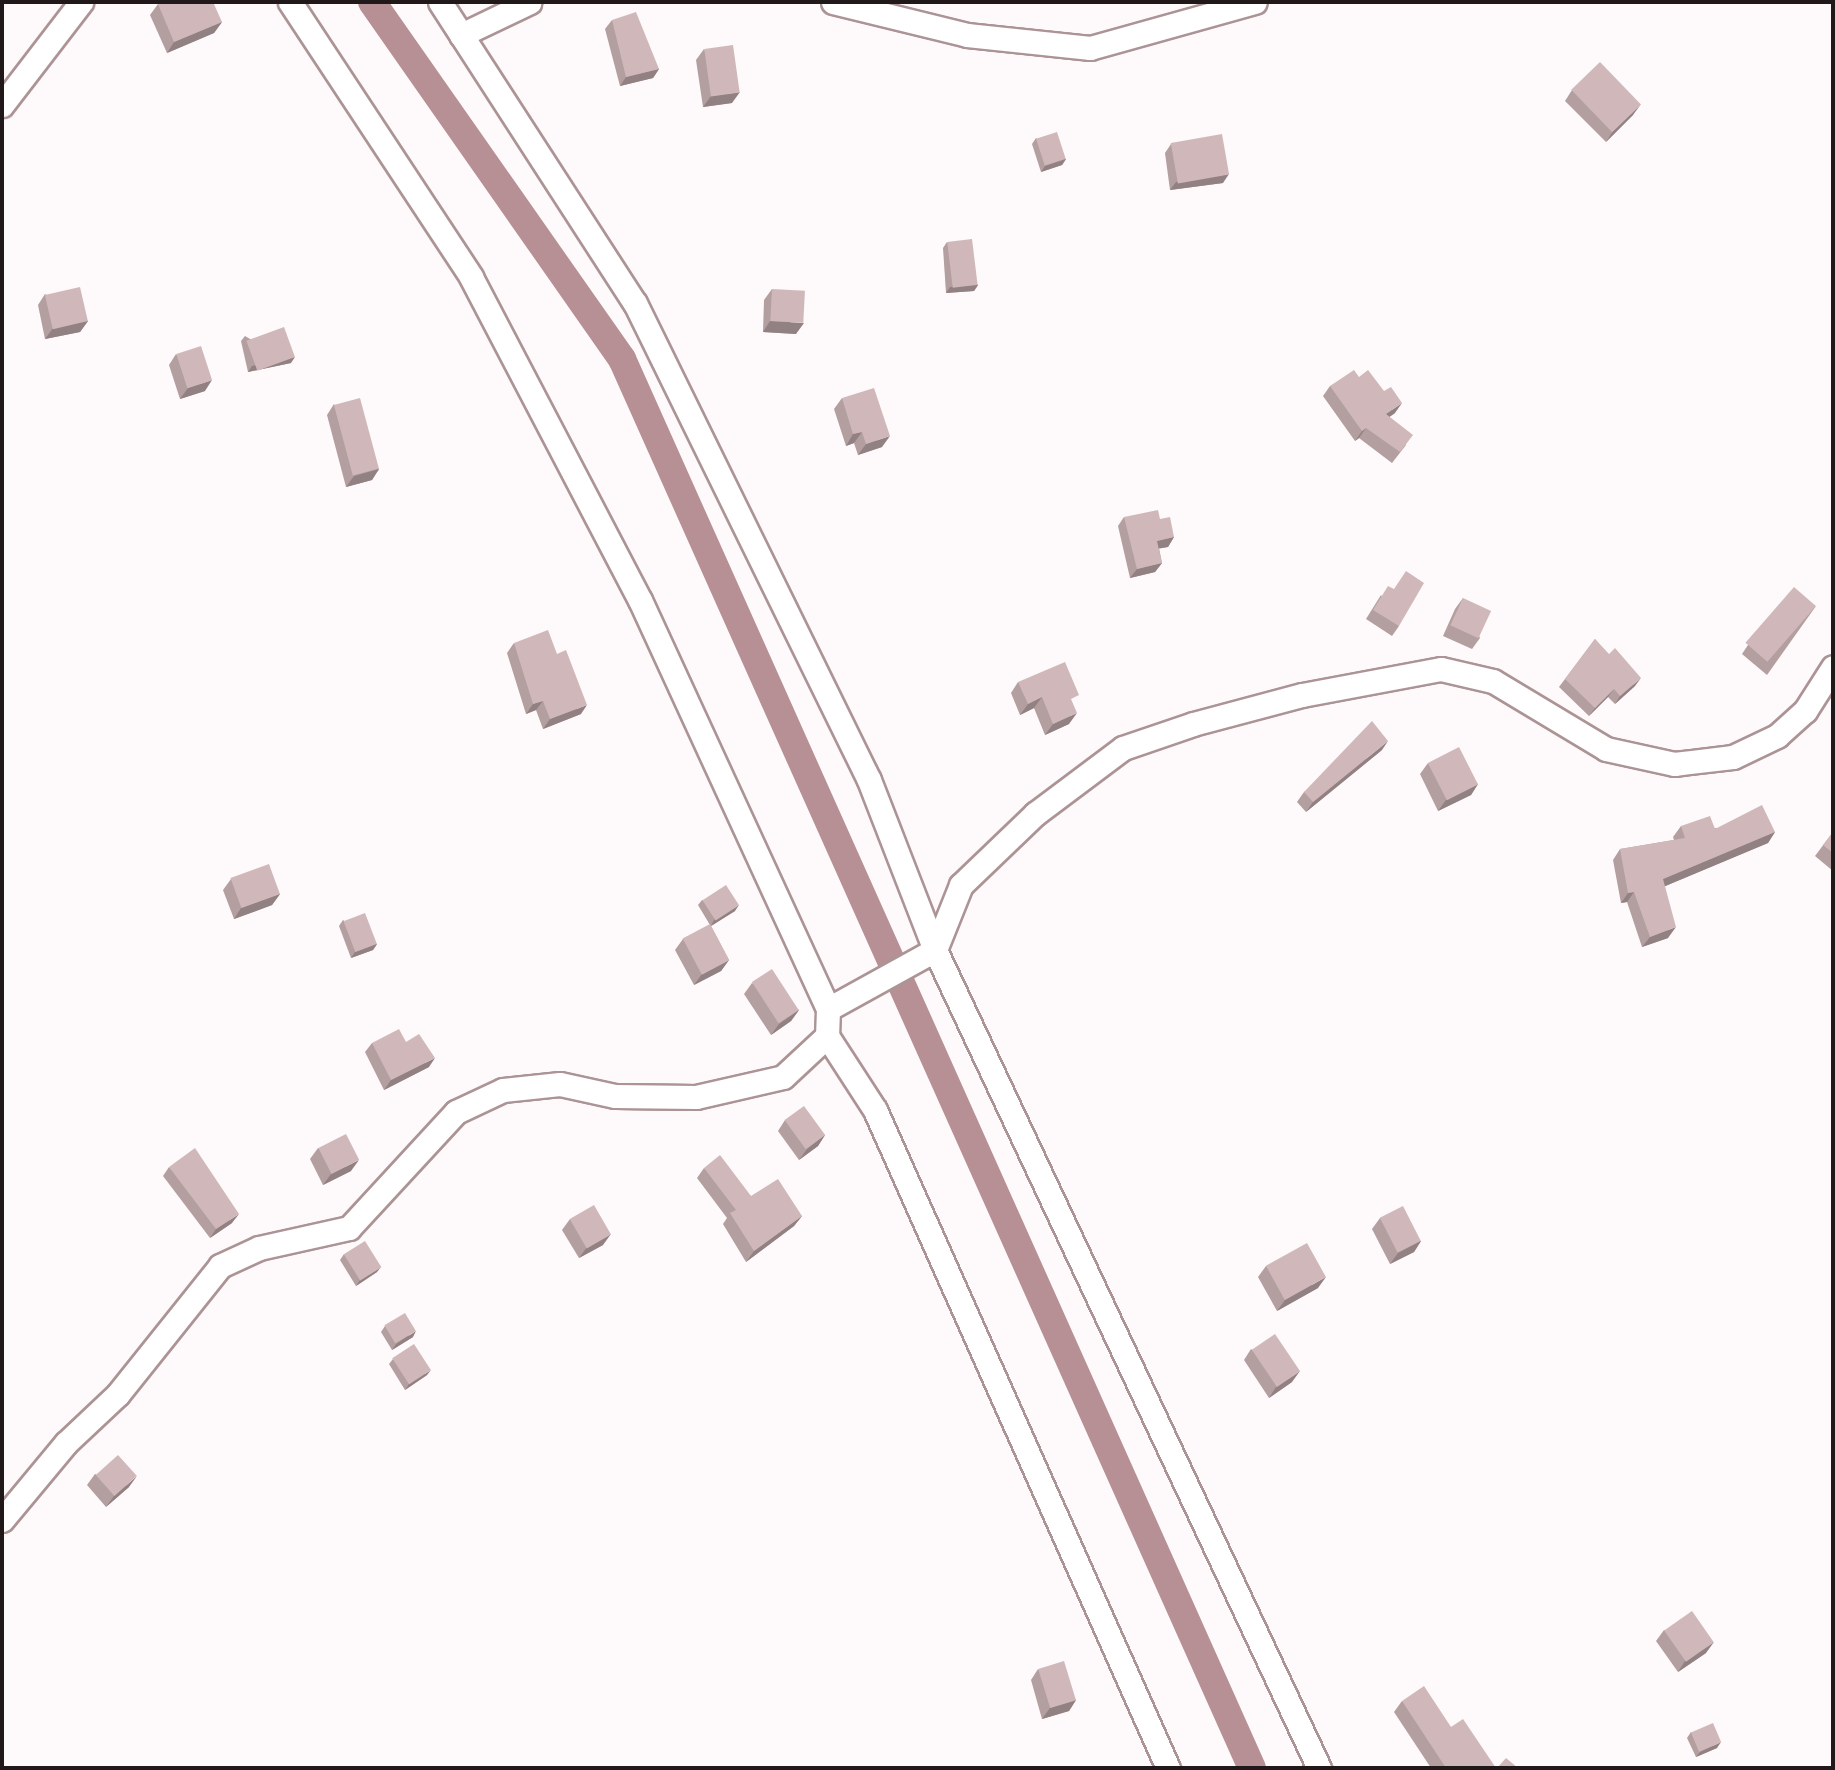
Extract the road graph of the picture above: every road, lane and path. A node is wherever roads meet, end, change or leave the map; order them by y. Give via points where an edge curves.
1 (81, 2) edge
2 (290, 2) edge
3 (440, 2) edge
4 (530, 2) edge
5 (832, 2) edge
6 (1255, 2) edge
7 (461, 35) junction
8 (2, 105) edge
9 (1833, 667) edge
10 (935, 950) junction
11 (828, 1009) junction
12 (827, 1036) junction
13 (2, 1520) edge
14 (1168, 1768) edge
15 (1319, 1768) edge

1 - 8 street
2 - 11 street via 471,277 640,600
3 - 7 street
4 - 7 street
5 - 6 street via 967,35 1090,48
7 - 10 street via 635,303 869,780
9 - 10 street via 1805,711 1777,736 1733,757 1674,764 1606,749 1493,681 1441,670 1302,695 1193,724 1123,748 1035,814 961,885
10 - 11 street
10 - 15 street
11 - 12 street
12 - 13 street via 783,1077 696,1097 615,1096 560,1084 503,1090 456,1112 349,1228 259,1248 220,1266 118,1394 65,1443
12 - 14 street via 875,1110

